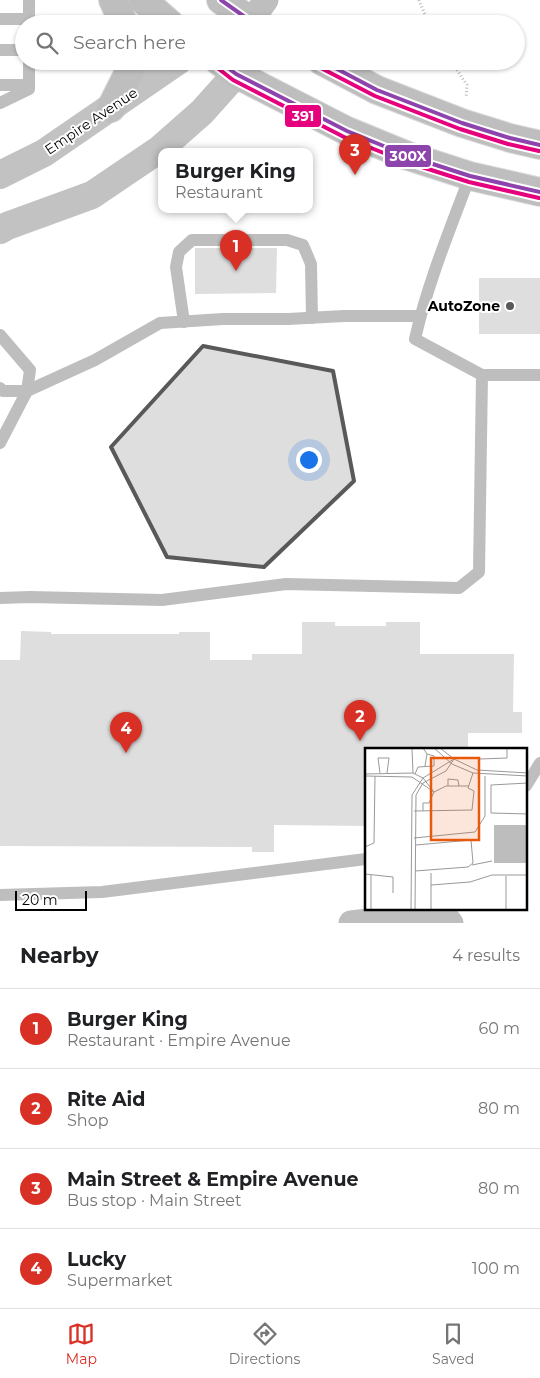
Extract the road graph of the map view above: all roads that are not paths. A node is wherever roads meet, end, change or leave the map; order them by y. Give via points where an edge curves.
1 (30, 0) edge
2 (113, 0) edge
3 (143, 0) edge
4 (221, 0) edge
5 (29, 15) edge
6 (120, 15) edge
7 (160, 15) edge
8 (248, 15) edge
9 (0, 19) edge
10 (15, 21) edge
11 (0, 50) edge
12 (15, 50) edge
13 (29, 70) edge
14 (130, 70) edge
15 (165, 70) edge
16 (229, 70) edge
17 (239, 70) edge
18 (339, 70) edge
19 (0, 85) edge
20 (29, 85) junction
21 (0, 102) edge
22 (111, 108) junction
23 (540, 145) edge
24 (161, 148) edge
25 (158, 150) edge
26 (0, 175) edge
27 (470, 176) junction
28 (540, 192) edge
29 (0, 230) edge
30 (420, 316) junction
31 (312, 318) junction
32 (184, 322) junction
33 (0, 335) edge
34 (482, 375) junction
35 (540, 375) edge
36 (0, 388) edge
37 (27, 391) junction
38 (0, 444) edge
39 (0, 598) edge
40 (540, 762) edge
41 (528, 783) edge
42 (365, 859) edge
43 (0, 895) edge
44 (352, 923) edge
45 (451, 923) edge

1 - 5 lane
2 - 6 main road
3 - 7 main road
4 - 8 main road
9 - 10 lane
11 - 12 lane
13 - 20 lane
14 - 22 main road
15 - 22 main road, Empire Avenue
16 - 24 main road via 202,112
17 - 27 main road via 347,131 408,156
18 - 23 main road via 377,90 462,123
19 - 20 lane
20 - 21 lane via 29,90
22 - 26 main road, Empire Avenue via 44,153
25 - 29 main road via 92,195
27 - 28 main road
27 - 30 lane
30 - 31 lane
30 - 34 lane via 415,339
31 - 32 lane
31 - 32 lane via 311,264 303,245 287,240 192,240 179,252 176,267
32 - 37 lane via 160,323 95,360
33 - 37 lane via 30,370
34 - 35 lane
34 - 39 lane via 479,572 458,588 286,584 162,600
36 - 37 lane via 3,392
37 - 38 lane
40 - 41 lane
42 - 43 lane via 102,892
44 - 45 street via 446,918

